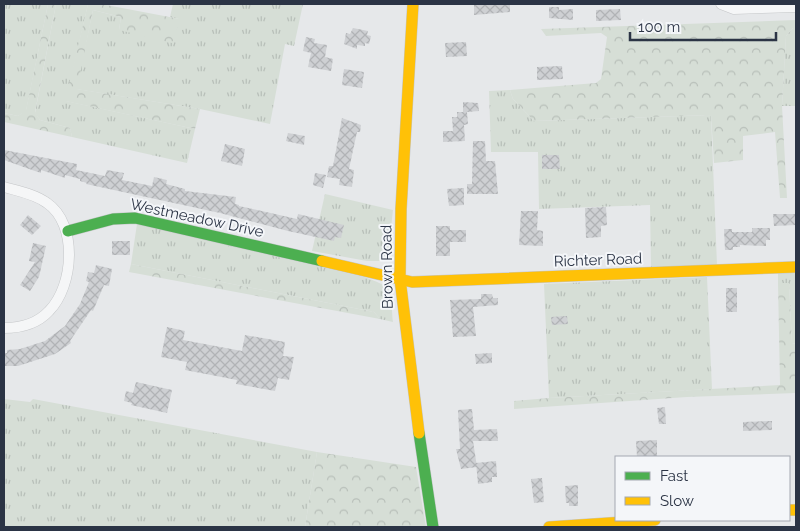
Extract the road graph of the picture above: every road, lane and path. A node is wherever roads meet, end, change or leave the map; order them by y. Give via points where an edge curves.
1 (413, 4) edge
2 (721, 4) edge
3 (796, 7) edge
4 (4, 187) edge
5 (68, 231) junction
6 (796, 267) edge
7 (400, 279) junction
8 (4, 328) edge
9 (640, 521) edge
10 (433, 527) edge
11 (549, 527) edge

1 - 7 street, Brown Road
2 - 3 street via 734,9
4 - 5 street via 47,202
5 - 7 street, Westmeadow Drive via 113,219 135,218
5 - 8 street via 69,259 63,285 50,310 26,326
6 - 7 street, Richter Road via 421,281
7 - 10 street, Brown Road via 406,349
9 - 11 street

